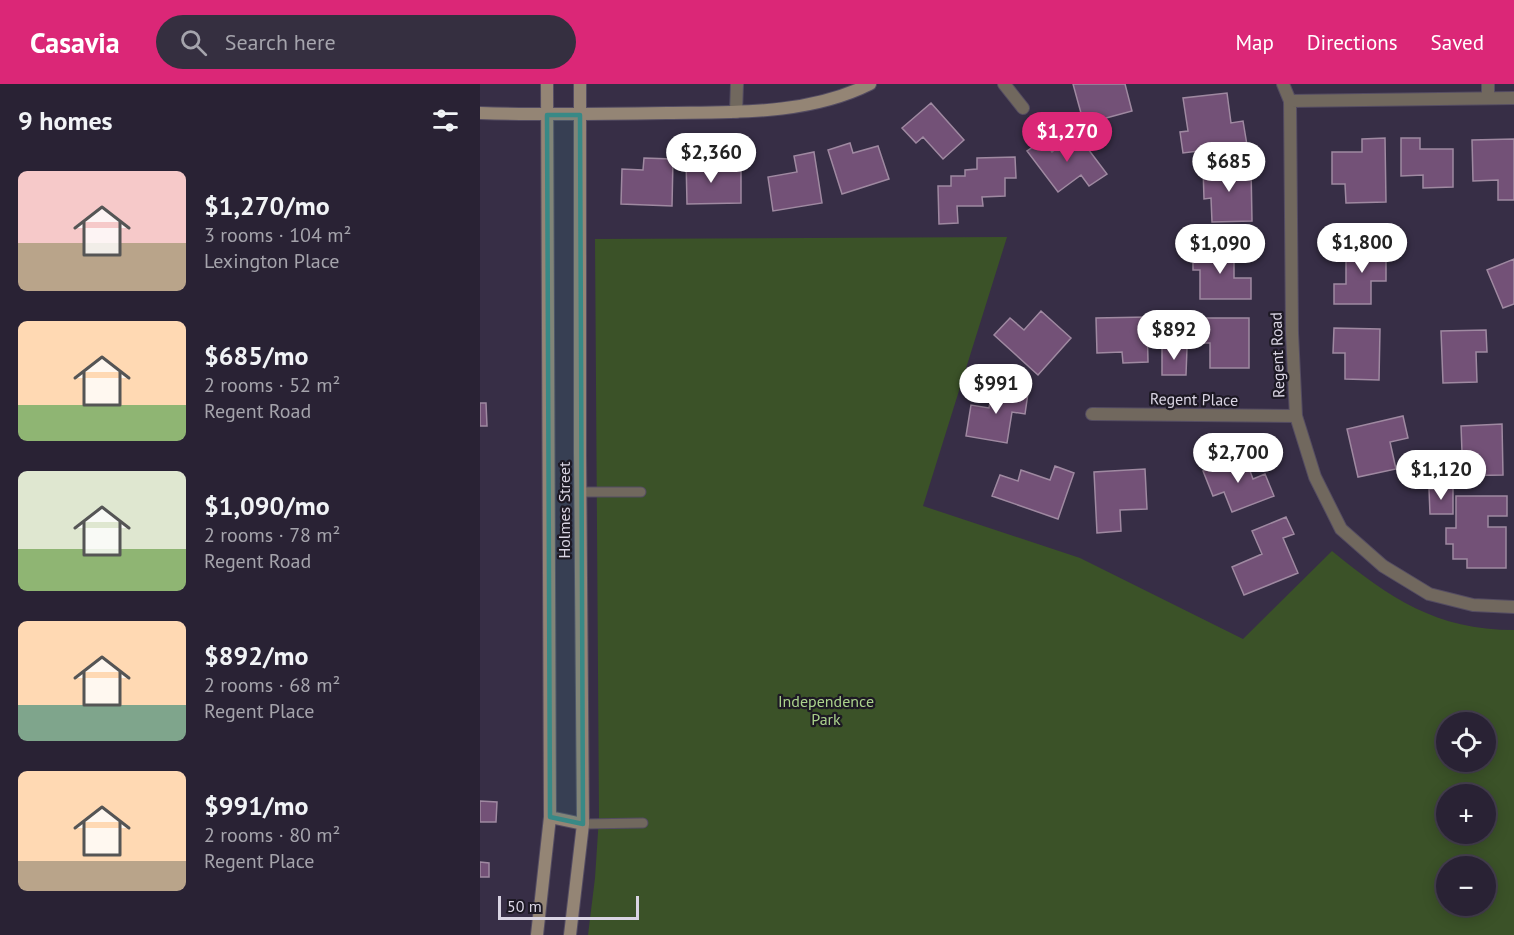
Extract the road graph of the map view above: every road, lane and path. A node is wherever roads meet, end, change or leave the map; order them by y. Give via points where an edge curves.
1 (547, 84) edge
2 (580, 84) edge
3 (737, 84) edge
4 (870, 84) edge
5 (1004, 84) edge
6 (1283, 84) edge
7 (1488, 84) edge
8 (1488, 98) junction
9 (1514, 98) edge
10 (1290, 101) junction
11 (1023, 108) dead end
12 (736, 112) junction
13 (480, 113) edge
14 (547, 115) junction
15 (580, 115) junction
16 (1092, 414) dead end
17 (1296, 416) junction
18 (580, 492) junction
19 (641, 492) dead end
20 (1514, 607) edge
21 (550, 818) junction
22 (643, 823) dead end
23 (583, 824) junction
24 (537, 935) edge
25 (570, 935) edge

1 - 14 main road, Holmes Street
2 - 15 main road, Holmes Street
3 - 12 street
4 - 12 main road via 802,106
5 - 11 street
6 - 10 street, Regent Road
7 - 8 street
8 - 9 street
8 - 10 street
10 - 17 street, Regent Road
12 - 15 main road
13 - 14 main road
14 - 15 main road
14 - 21 main road, Holmes Street
15 - 18 main road, Holmes Street
16 - 17 street, Regent Place
17 - 20 street, Regent Road via 1315,477 1341,529 1383,566 1429,594 1473,605
18 - 19 lane
18 - 23 main road, Holmes Street
21 - 23 main road
21 - 24 main road, Holmes Street
22 - 23 lane
23 - 25 main road, Holmes Street

